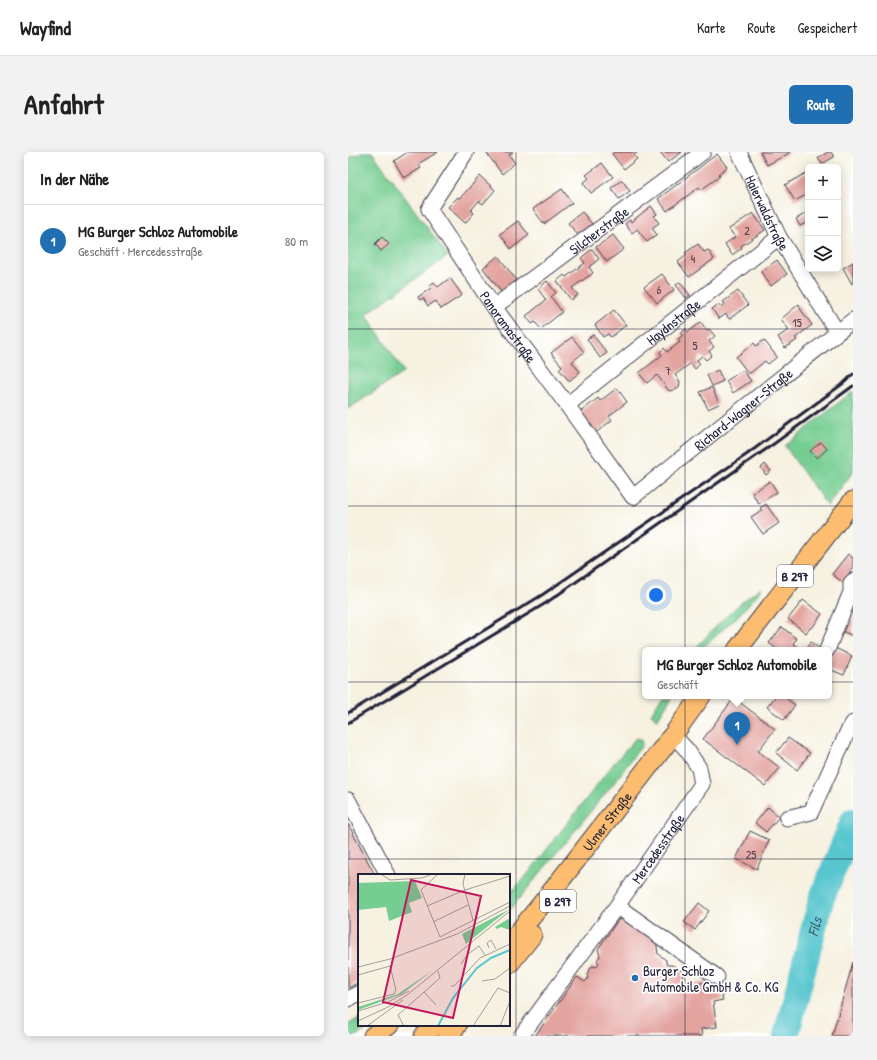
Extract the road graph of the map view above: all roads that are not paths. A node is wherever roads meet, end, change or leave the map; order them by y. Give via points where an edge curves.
1 (466, 152) edge
2 (703, 152) edge
3 (739, 152) edge
4 (779, 237) junction
5 (494, 307) junction
6 (853, 320) edge
7 (837, 332) junction
8 (567, 404) junction
9 (633, 497) joint
10 (853, 501) edge
11 (853, 581) edge
12 (738, 647) edge
13 (828, 647) edge
14 (699, 699) edge
15 (853, 723) edge
16 (673, 735) junction
17 (348, 800) edge
18 (787, 818) dead end
19 (597, 834) junction
20 (387, 874) edge
21 (617, 906) junction
22 (510, 923) edge
23 (510, 943) edge
24 (510, 963) edge
25 (717, 977) dead end
26 (358, 993) edge
27 (348, 999) edge
28 (388, 1026) edge
29 (434, 1026) edge
30 (456, 1026) edge
31 (373, 1036) edge
32 (424, 1036) edge
33 (448, 1036) edge
34 (521, 1036) edge

1 - 5 street, Panoramastraße via 428,209
2 - 5 street, Silcherstraße
3 - 4 street, Haierwaldstraße
4 - 7 street, Haierwaldstraße
4 - 8 street, Haydnstraße
5 - 8 street, Panoramastraße
6 - 7 street, Richard-Wagner-Straße
7 - 9 street, Richard-Wagner-Straße
8 - 9 street, Panoramastraße
10 - 12 main road, B 297
11 - 13 street
14 - 16 main road, Ulmer Straße / B 297
15 - 18 street via 812,812
16 - 19 main road, Ulmer Straße / B 297
16 - 21 street, Mercedesstraße via 699,768 702,784
17 - 20 street
19 - 22 main road, B 297 via 580,838
19 - 23 main road, Ulmer Straße
19 - 24 main road, B 297 via 594,854
21 - 25 street
21 - 34 street, Mercedesstraße
26 - 27 street
28 - 31 main road
29 - 32 main road
30 - 33 main road

